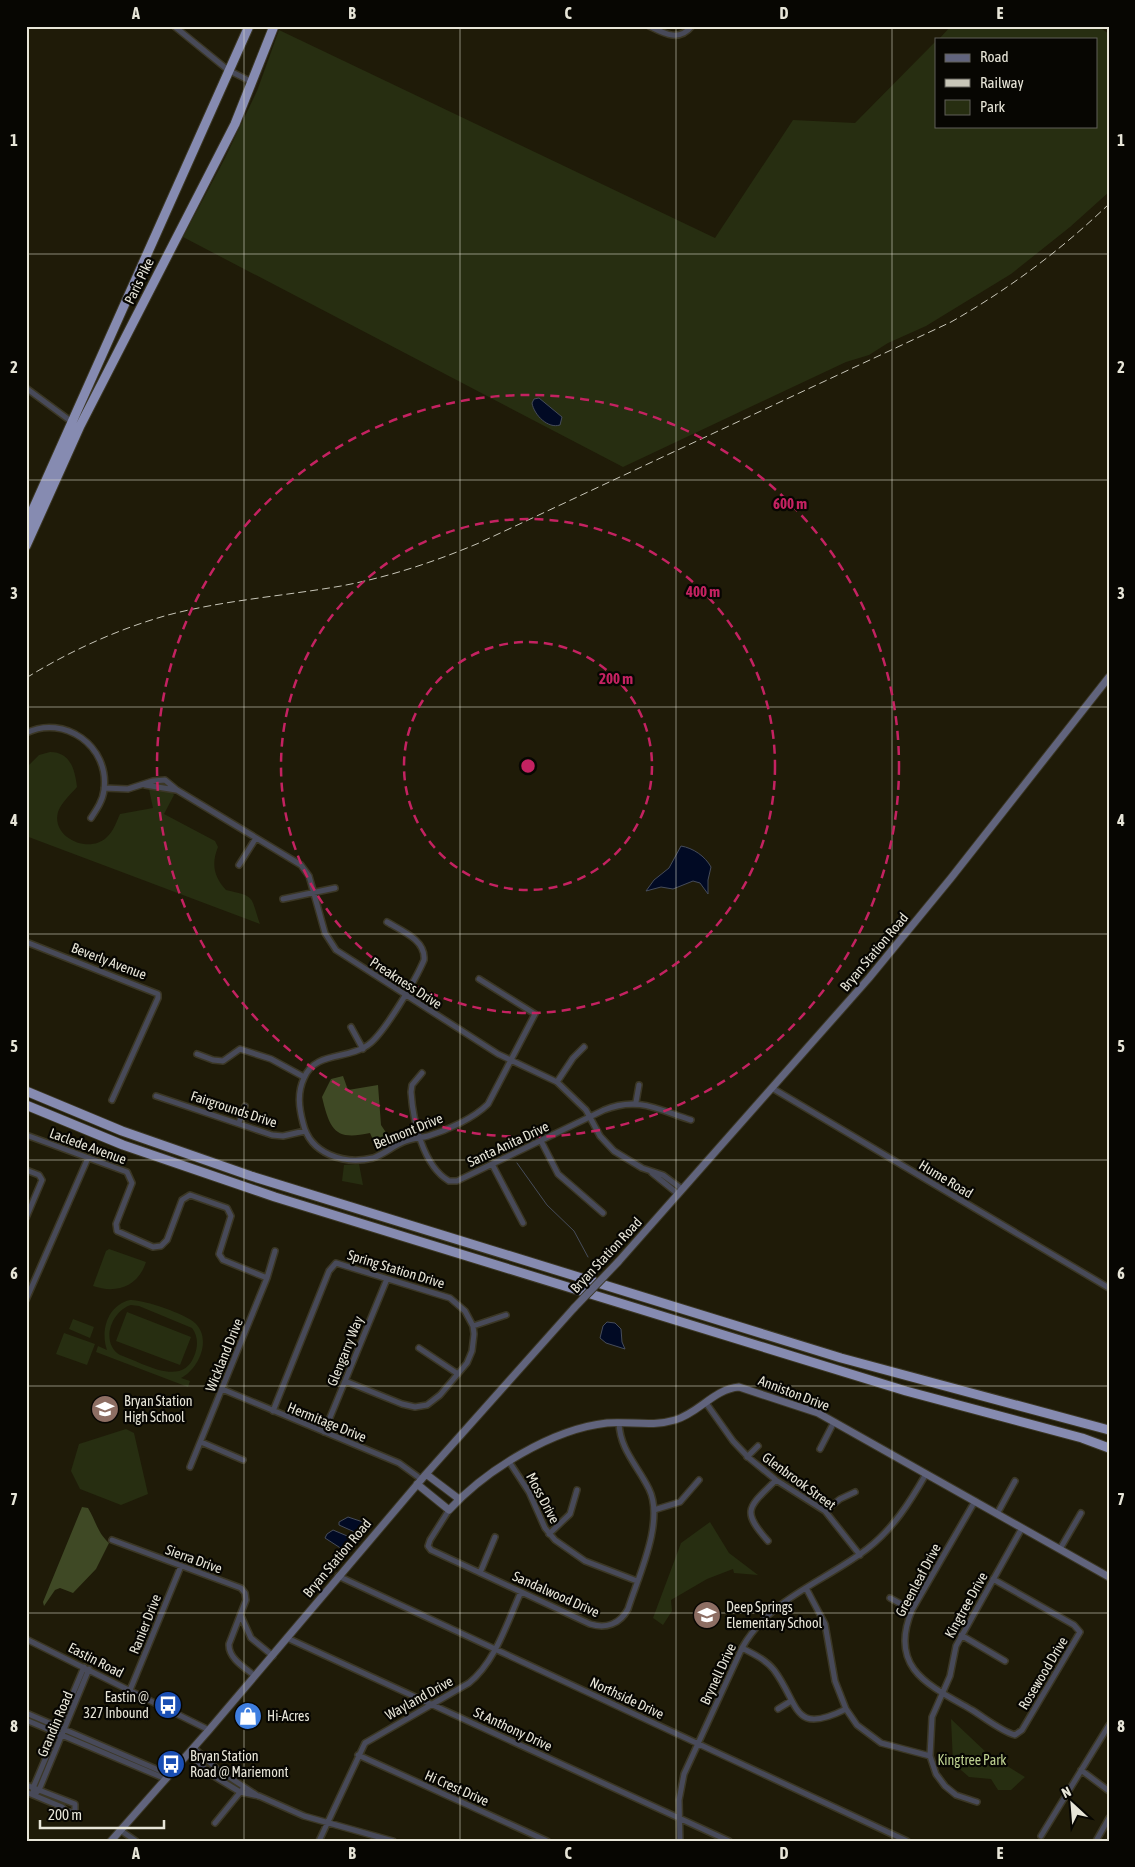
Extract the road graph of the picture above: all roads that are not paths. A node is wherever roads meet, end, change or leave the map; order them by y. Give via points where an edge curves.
1 (174, 26) edge
2 (249, 26) edge
3 (274, 26) edge
4 (649, 26) edge
5 (692, 26) edge
6 (228, 70) junction
7 (253, 82) junction
8 (26, 388) edge
9 (76, 424) junction
10 (26, 525) edge
11 (26, 546) edge
12 (1109, 677) edge
13 (26, 733) edge
14 (144, 785) junction
15 (104, 788) junction
16 (177, 790) junction
17 (91, 818) dead end
18 (256, 838) junction
19 (239, 865) dead end
20 (335, 888) dead end
21 (314, 894) junction
22 (283, 899) dead end
23 (387, 922) dead end
24 (26, 942) edge
25 (479, 979) dead end
26 (403, 995) junction
27 (351, 1027) dead end
28 (584, 1047) dead end
29 (362, 1049) junction
30 (198, 1054) dead end
31 (512, 1061) junction
32 (422, 1073) dead end
33 (304, 1077) junction
34 (557, 1082) junction
35 (639, 1085) dead end
36 (772, 1088) junction
37 (26, 1091) edge
38 (156, 1096) dead end
39 (112, 1100) dead end
40 (636, 1102) junction
41 (26, 1106) edge
42 (245, 1106) dead end
43 (590, 1118) junction
44 (692, 1120) dead end
45 (239, 1123) junction
46 (305, 1131) junction
47 (26, 1136) edge
48 (421, 1138) junction
49 (541, 1140) junction
50 (88, 1158) junction
51 (492, 1164) junction
52 (26, 1170) edge
53 (680, 1192) junction
54 (603, 1213) dead end
55 (26, 1218) edge
56 (523, 1223) dead end
57 (275, 1251) dead end
58 (267, 1278) junction
59 (387, 1278) junction
60 (1109, 1288) edge
61 (27, 1296) edge
62 (506, 1315) dead end
63 (473, 1326) junction
64 (419, 1348) dead end
65 (458, 1374) junction
66 (345, 1381) junction
67 (222, 1389) junction
68 (706, 1403) junction
69 (273, 1411) junction
70 (834, 1422) junction
71 (619, 1423) junction
72 (1109, 1430) edge
73 (324, 1432) junction
74 (201, 1442) junction
75 (758, 1446) dead end
76 (1109, 1448) edge
77 (820, 1449) dead end
78 (747, 1457) junction
79 (243, 1460) dead end
80 (510, 1463) junction
81 (190, 1467) dead end
82 (926, 1474) junction
83 (421, 1479) junction
84 (699, 1480) dead end
85 (776, 1480) junction
86 (1015, 1481) dead end
87 (577, 1490) dead end
88 (855, 1492) dead end
89 (459, 1500) junction
90 (975, 1501) junction
91 (449, 1510) junction
92 (654, 1510) junction
93 (826, 1512) junction
94 (996, 1514) junction
95 (1081, 1514) dead end
96 (1022, 1528) junction
97 (549, 1534) junction
98 (495, 1537) dead end
99 (112, 1540) dead end
100 (768, 1541) dead end
101 (428, 1546) joint
102 (1060, 1549) junction
103 (860, 1554) junction
104 (181, 1566) junction
105 (480, 1572) junction
106 (338, 1576) junction
107 (1109, 1577) edge
108 (993, 1579) junction
109 (637, 1581) junction
110 (806, 1588) junction
111 (521, 1592) junction
112 (890, 1598) dead end
113 (912, 1610) junction
114 (241, 1615) junction
115 (962, 1635) junction
116 (287, 1638) junction
117 (26, 1639) edge
118 (742, 1648) junction
119 (495, 1649) junction
120 (273, 1656) junction
121 (1005, 1661) dead end
122 (87, 1668) junction
123 (255, 1676) junction
124 (130, 1690) junction
125 (942, 1693) junction
126 (791, 1701) junction
127 (432, 1704) junction
128 (778, 1709) dead end
129 (846, 1709) junction
130 (26, 1713) edge
131 (26, 1720) edge
132 (1109, 1725) edge
133 (62, 1728) junction
134 (209, 1730) junction
135 (59, 1734) junction
136 (1017, 1734) joint
137 (697, 1744) junction
138 (191, 1751) junction
139 (358, 1755) junction
140 (930, 1756) junction
141 (1081, 1770) junction
142 (168, 1777) junction
143 (26, 1785) edge
144 (245, 1786) junction
145 (36, 1789) junction
146 (1109, 1791) edge
147 (26, 1792) edge
148 (240, 1792) junction
149 (34, 1795) junction
150 (259, 1796) junction
151 (977, 1802) dead end
152 (680, 1818) junction
153 (1109, 1818) edge
154 (215, 1823) dead end
155 (326, 1823) junction
156 (120, 1830) junction
157 (1041, 1836) dead end
158 (111, 1841) edge
159 (136, 1841) edge
160 (319, 1841) edge
161 (393, 1841) edge
162 (547, 1841) edge
163 (680, 1841) edge
164 (729, 1841) edge
165 (906, 1841) edge
166 (1096, 1841) edge

1 - 6 street
2 - 6 highway, Paris Pike
3 - 7 highway, Paris Pike
4 - 5 street via 674,36 683,34
6 - 7 street
6 - 9 highway, Paris Pike
7 - 9 highway, Paris Pike via 212,170
8 - 9 street
9 - 10 highway, Paris Pike
9 - 11 highway, Paris Pike
12 - 36 main road, Bryan Station Road via 894,948
13 - 15 street via 50,727 69,730 82,737 98,757
14 - 15 street, Preakness Drive via 128,789
14 - 16 street, Preakness Drive
14 - 16 street, Preakness Drive via 153,780 165,780
15 - 17 street
16 - 18 street, Preakness Drive
18 - 19 street
18 - 21 street, Preakness Drive via 298,861 309,876
20 - 21 street
21 - 22 street
21 - 26 street, Preakness Drive via 324,933 336,950
23 - 26 street via 418,942 424,950 422,965
24 - 39 street, Beverly Avenue via 158,994
25 - 31 street, Belmont Drive via 535,1014
26 - 29 street via 381,1031
26 - 31 street, Preakness Drive
27 - 29 street
28 - 34 street
29 - 33 street via 325,1058
30 - 33 street via 223,1061 240,1049
31 - 34 street, Preakness Drive
31 - 48 street, Belmont Drive via 492,1099 482,1110
32 - 48 street, Santa Anita Drive via 412,1085 411,1092
33 - 46 street, Belmont Drive via 299,1102
34 - 43 street, Preakness Drive via 577,1099
35 - 40 street
36 - 53 main road, Bryan Station Road
36 - 60 street, Hume Road
37 - 72 highway via 122,1131 251,1176 876,1368
38 - 45 street, Fairgrounds Drive
40 - 43 street, Santa Anita Drive via 614,1106
40 - 44 street, Santa Anita Drive
41 - 76 highway via 132,1149 266,1194 887,1385
42 - 45 street
43 - 49 street, Santa Anita Drive
43 - 53 street, Preakness Drive via 614,1152
45 - 46 street, Fairgrounds Drive via 272,1135
46 - 48 street, Belmont Drive via 324,1152 348,1160 372,1158 402,1142
47 - 50 street, Laclede Avenue
48 - 51 street, Santa Anita Drive via 427,1158 450,1182
49 - 51 street, Santa Anita Drive
49 - 54 street via 558,1174
50 - 58 street, Laclede Avenue via 127,1172 132,1180 116,1224 118,1233 153,1247 161,1246 167,1240 182,1200 190,1195 229,1209 230,1220 219,1250 223,1260
50 - 61 street
51 - 56 street
52 - 55 street via 39,1175 42,1180
53 - 83 main road, Bryan Station Road, bridge
57 - 58 street, Wickland Drive
58 - 67 street, Wickland Drive
59 - 63 street, Spring Station Drive via 450,1298 465,1311
59 - 66 street, Glengarry Way
59 - 69 street, Spring Station Drive via 342,1264 336,1263 331,1268
62 - 63 street
63 - 65 street via 472,1351
64 - 65 street
65 - 66 street via 434,1401 419,1406 402,1404
66 - 73 street, Glengarry Way
67 - 69 street, Hermitage Drive
67 - 74 street, Wickland Drive
68 - 70 main road, Anniston Drive via 726,1390 739,1387 810,1410
68 - 71 main road, Anniston Drive via 683,1417 666,1422
68 - 78 street, Glenbrook Street
69 - 73 street, Hermitage Drive
70 - 77 street
70 - 82 main road, Anniston Drive
71 - 80 main road, Anniston Drive via 595,1425 559,1435
71 - 92 street, Sandalwood Drive via 624,1446 650,1492
73 - 83 street, Hermitage Drive via 399,1463
74 - 79 street
74 - 81 street, Wickland Drive
75 - 78 street
78 - 85 street, Glenbrook Street
80 - 89 main road, Anniston Drive
80 - 97 street, Moss Drive via 529,1492
82 - 90 main road, Anniston Drive
82 - 103 street, Brynell Drive via 899,1518 879,1540
83 - 89 main road
83 - 91 main road
83 - 106 main road, Bryan Station Road
84 - 92 street via 680,1502
85 - 93 street, Glenbrook Street
85 - 100 street via 754,1502 750,1512 752,1522
86 - 94 street
87 - 97 street via 570,1514
88 - 93 street via 840,1499
89 - 91 main road, Anniston Drive
90 - 94 main road, Anniston Drive
90 - 113 street, Greenleaf Drive
91 - 101 street, Anniston Drive
92 - 109 street, Sandalwood Drive via 652,1533
93 - 103 street, Glenbrook Street
94 - 96 main road, Anniston Drive
95 - 102 street
96 - 102 main road, Anniston Drive
96 - 108 street, Kingtree Drive
97 - 109 street, Moss Drive via 585,1562
98 - 105 street
99 - 104 street, Sierra Drive
101 - 105 street, Sandalwood Drive via 430,1550
102 - 107 main road, Anniston Drive
103 - 110 street, Brynell Drive
104 - 114 street, Sierra Drive via 241,1588 246,1596
104 - 124 street, Ranier Drive
105 - 111 street, Sandalwood Drive
106 - 116 main road, Bryan Station Road
106 - 119 street, Northside Drive
108 - 115 street, Kingtree Drive
108 - 136 street, Rosewood Drive via 1074,1625 1080,1632
109 - 111 street, Sandalwood Drive via 626,1613 607,1626 590,1624
110 - 118 street, Brynell Drive via 770,1612
110 - 129 street via 825,1624 834,1675
111 - 119 street, Wayland Drive
112 - 113 street
113 - 125 street, Greenleaf Drive via 905,1634 907,1656 920,1677
114 - 120 street, Sierra Drive via 251,1638
114 - 123 street, Sierra Drive via 229,1650
115 - 121 street
115 - 125 street, Kingtree Drive via 953,1653 950,1676
116 - 120 main road, Bryan Station Road
116 - 127 street, St Anthony Drive
117 - 122 street, Eastin Road
118 - 126 street via 770,1665
118 - 137 street, Brynell Drive
119 - 127 street, Wayland Drive via 475,1678
119 - 137 street, Northside Drive
120 - 123 main road, Bryan Station Road
122 - 124 street, Eastin Road
122 - 133 street, Grandin Road
123 - 134 main road, Bryan Station Road
124 - 134 street, Eastin Road
125 - 136 street, Greenleaf Drive
125 - 140 street, Kingtree Drive via 932,1717
126 - 128 street
126 - 129 street via 804,1715 818,1720
127 - 139 street, Wayland Drive via 370,1739
127 - 152 street, St Anthony Drive
129 - 140 street via 861,1729 875,1740
130 - 133 street
131 - 135 street
132 - 141 street
133 - 135 street, Grandin Road
133 - 142 street
134 - 138 main road, Bryan Station Road
135 - 142 street
135 - 145 street, Grandin Road
137 - 152 street, Brynell Drive via 681,1781
137 - 165 street, Northside Drive
138 - 142 main road, Bryan Station Road
138 - 144 street
138 - 148 street via 217,1778
139 - 155 street, Wayland Drive
139 - 162 street, Hi Crest Drive
140 - 151 street via 944,1786 960,1798
141 - 146 street
141 - 157 street
142 - 156 main road, Bryan Station Road
143 - 145 street
144 - 148 street
144 - 150 street
145 - 149 street
145 - 149 street via 72,1802 75,1810 67,1812
147 - 149 street
148 - 150 street
148 - 154 street
150 - 155 street
152 - 163 street, Brynell Drive
152 - 164 street, St Anthony Drive
153 - 166 street
155 - 160 street, Wayland Drive
155 - 161 street
156 - 158 main road, Bryan Station Road
156 - 159 street

